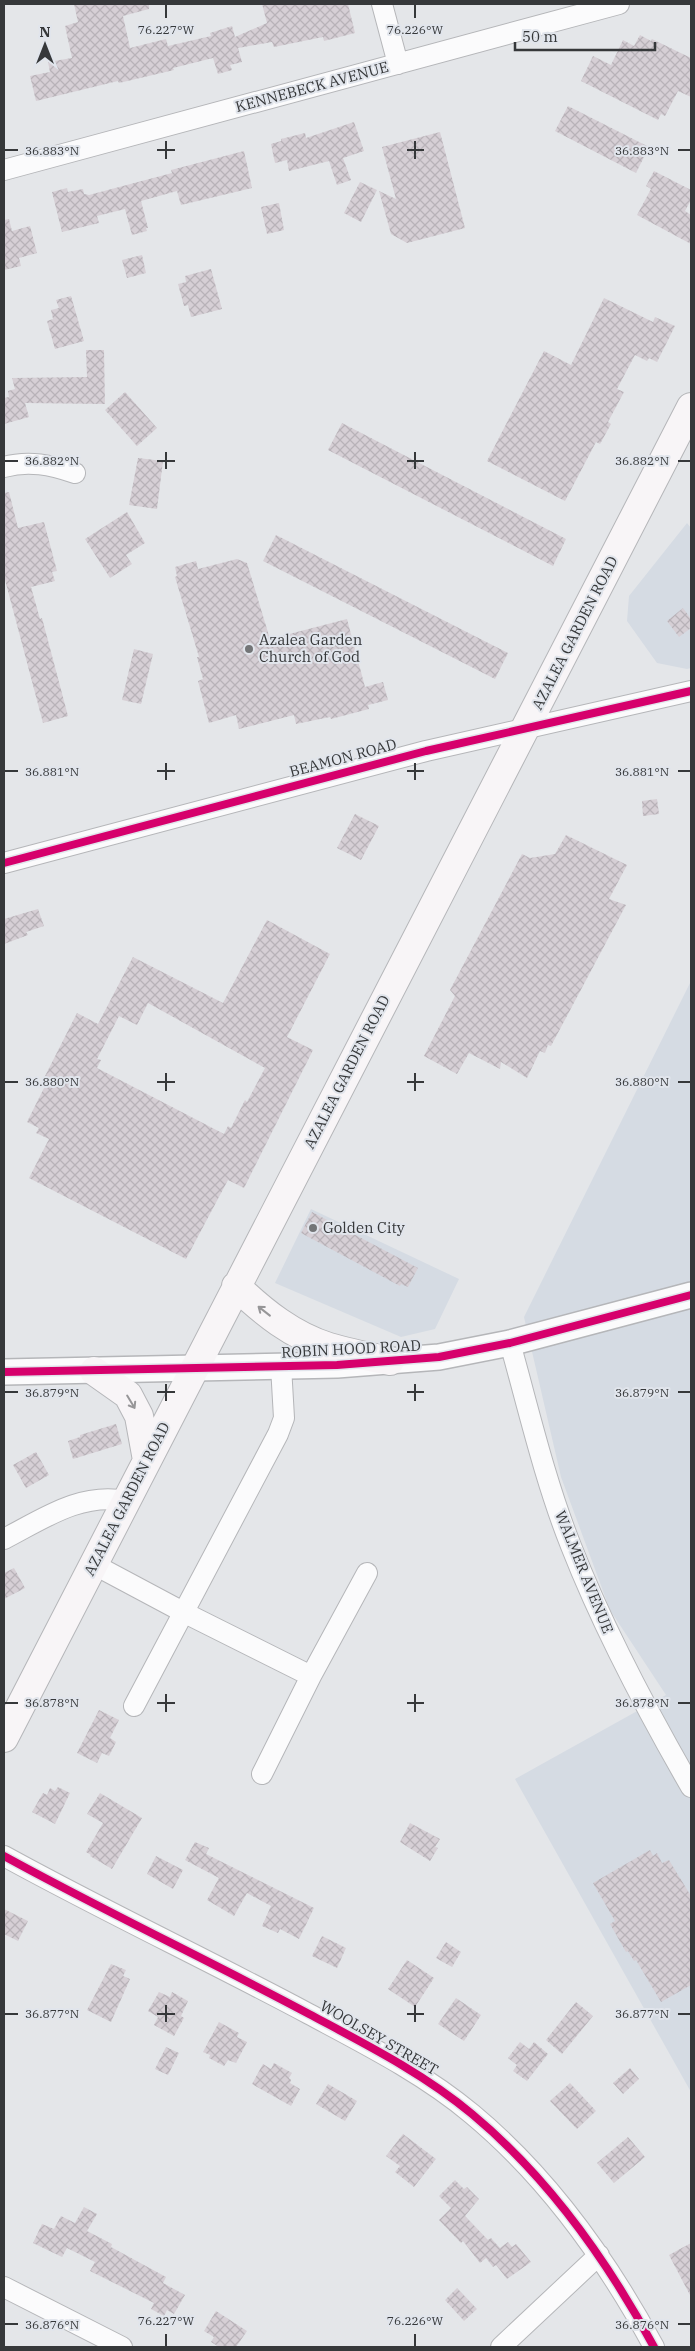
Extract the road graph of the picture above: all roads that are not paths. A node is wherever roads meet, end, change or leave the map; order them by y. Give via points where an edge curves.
1 (382, 4) edge
2 (619, 4) edge
3 (398, 64) junction
4 (4, 170) edge
5 (691, 407) edge
6 (4, 467) edge
7 (75, 474) dead end
8 (691, 691) edge
9 (526, 728) junction
10 (4, 863) edge
11 (236, 1286) junction
12 (691, 1296) edge
13 (510, 1343) junction
14 (390, 1361) junction
15 (281, 1366) junction
16 (194, 1368) junction
17 (94, 1371) junction
18 (4, 1372) edge
19 (147, 1460) junction
20 (126, 1502) junction
21 (4, 1539) edge
22 (93, 1564) junction
23 (366, 1573) dead end
24 (183, 1612) junction
25 (311, 1676) junction
26 (134, 1706) dead end
27 (4, 1738) edge
28 (262, 1774) dead end
29 (691, 1787) edge
30 (4, 1856) edge
31 (599, 2255) junction
32 (4, 2287) edge
33 (122, 2347) edge
34 (501, 2347) edge
35 (654, 2347) edge

1 - 3 street
2 - 3 street, KENNEBECK AVENUE
3 - 4 street, KENNEBECK AVENUE
5 - 9 main road, AZALEA GARDEN ROAD
6 - 7 street via 32,463 54,466
8 - 9 street, BEAMON ROAD
9 - 10 street, BEAMON ROAD via 426,751
9 - 11 main road, AZALEA GARDEN ROAD
14 -> 11 main road via 312,1340 260,1309
11 - 16 main road, AZALEA GARDEN ROAD
12 - 13 street, ROBIN HOOD ROAD
13 - 14 street, ROBIN HOOD ROAD via 439,1357
13 - 29 street, WALMER AVENUE via 570,1545 642,1702
14 - 15 street, ROBIN HOOD ROAD
15 - 16 street, ROBIN HOOD ROAD
15 - 24 street via 284,1418 278,1434
16 - 17 street, ROBIN HOOD ROAD
16 - 19 main road, AZALEA GARDEN ROAD
17 - 18 street, ROBIN HOOD ROAD
17 -> 19 main road via 128,1395 139,1416
19 - 20 main road, AZALEA GARDEN ROAD
20 - 21 street via 95,1499 72,1504
20 - 22 main road, AZALEA GARDEN ROAD
22 - 24 street
22 - 27 main road, AZALEA GARDEN ROAD
23 - 25 street
24 - 25 street
24 - 26 street
25 - 28 street
30 - 31 street, WOOLSEY STREET via 204,1958 399,2063 441,2090 510,2149 548,2189
31 - 34 street
31 - 35 street, WOOLSEY STREET
32 - 33 street

